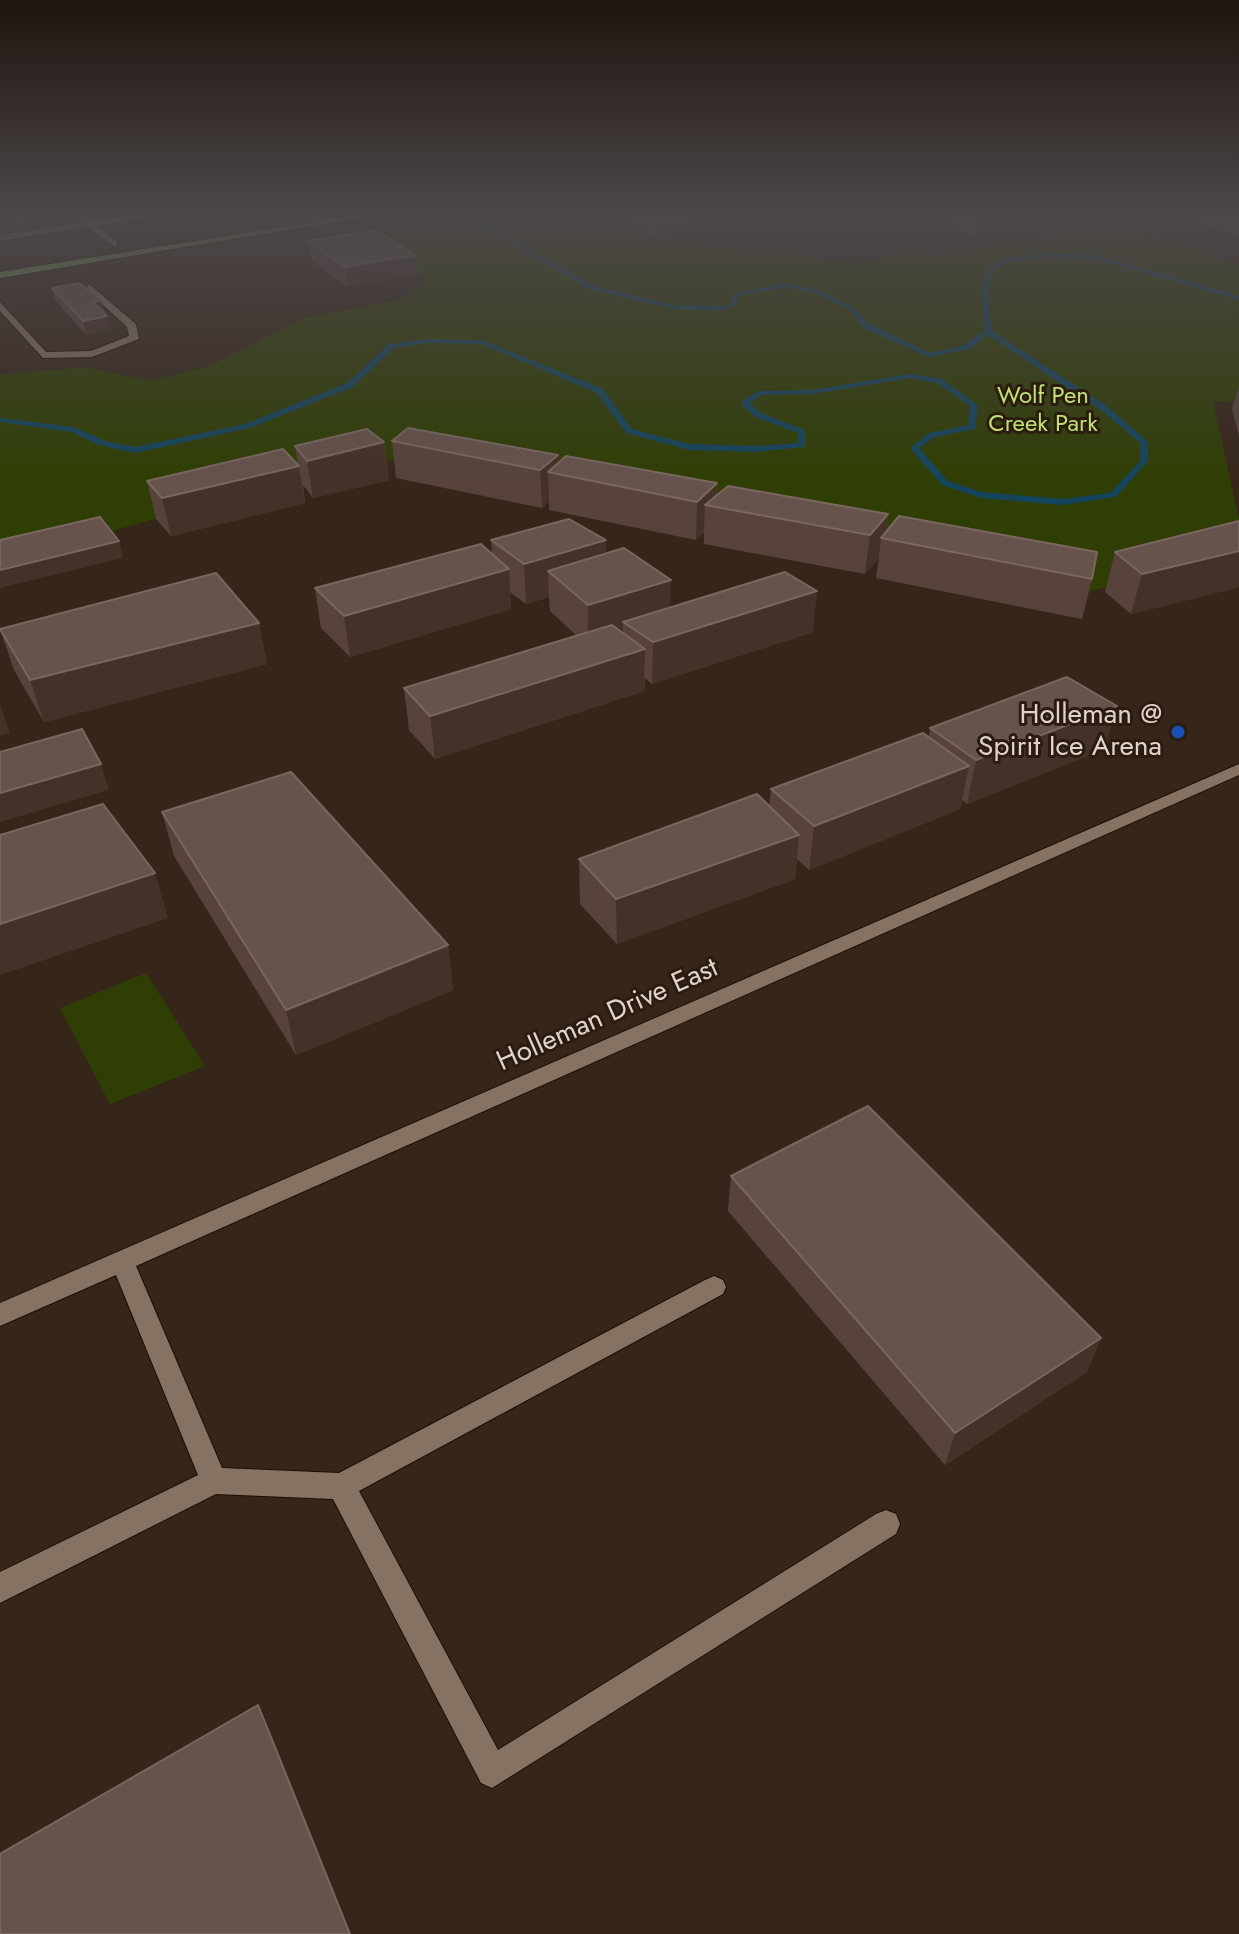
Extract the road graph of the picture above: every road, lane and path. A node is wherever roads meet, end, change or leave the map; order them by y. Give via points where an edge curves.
1 (0, 305) edge
2 (109, 305) edge
3 (1239, 769) edge
4 (122, 1261) junction
5 (714, 1287) dead end
6 (0, 1315) edge
7 (214, 1481) junction
8 (341, 1486) junction
9 (886, 1524) dead end
10 (0, 1588) edge

1 - 2 street via 43,355 92,354 135,337 132,326
3 - 4 street, Holleman Drive East
4 - 6 street, Holleman Drive East
4 - 7 street
5 - 8 street
7 - 8 street
7 - 10 street
8 - 9 street via 492,1772

